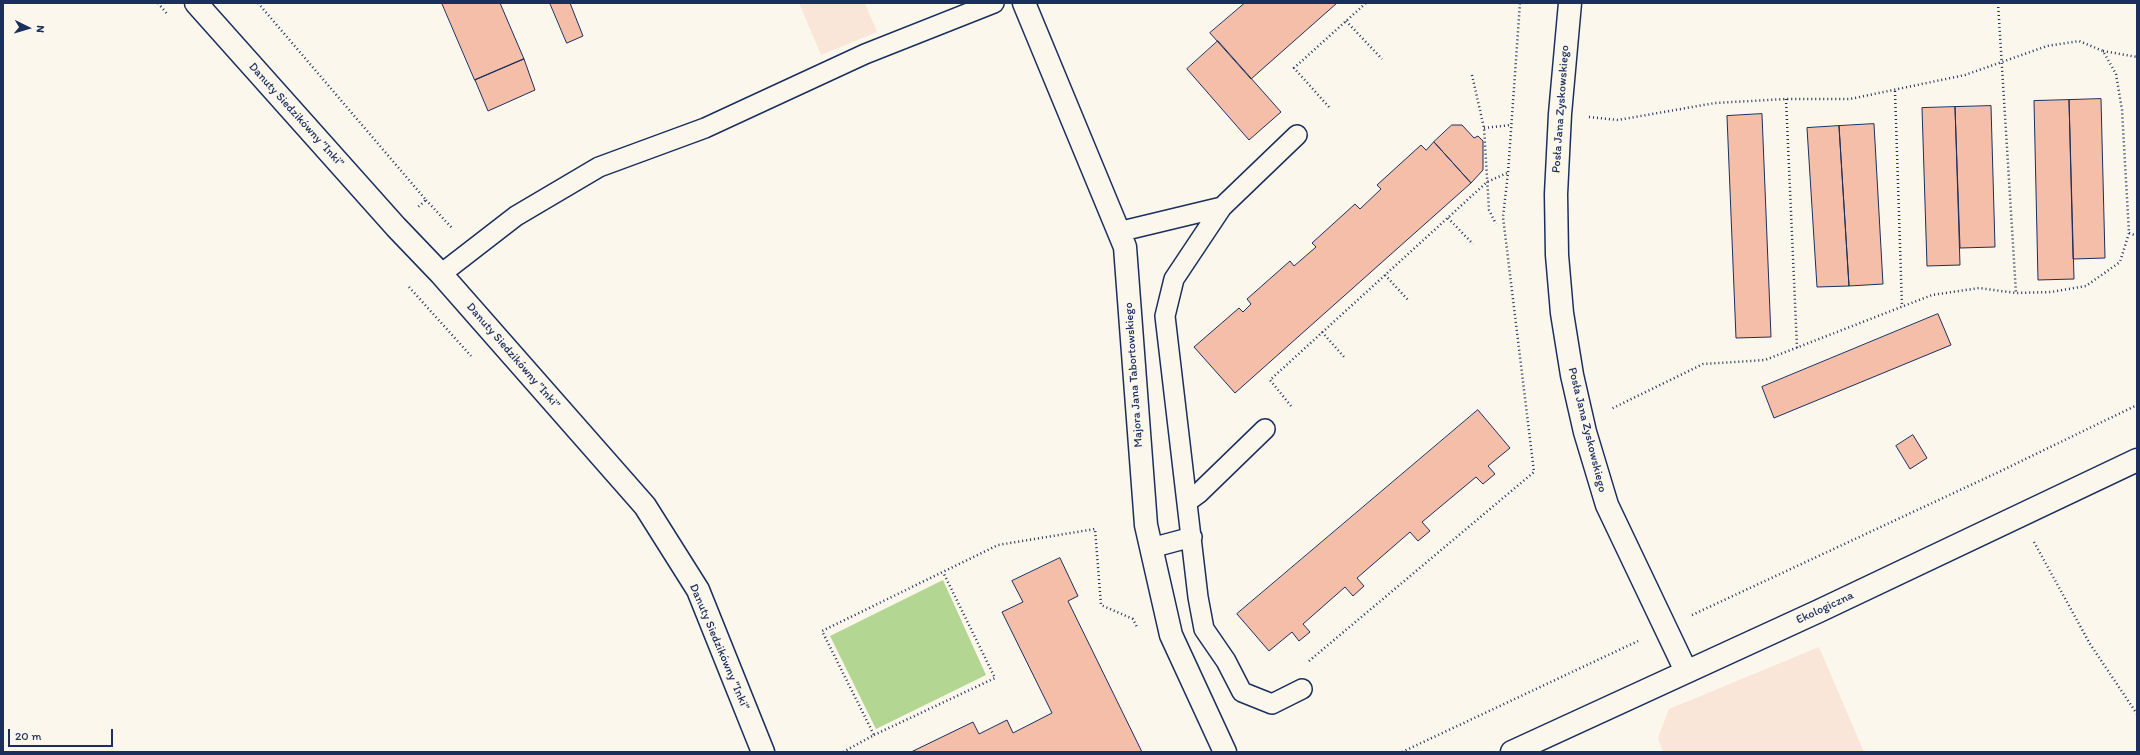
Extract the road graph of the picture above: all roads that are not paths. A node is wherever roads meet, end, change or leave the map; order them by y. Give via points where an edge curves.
1 (196, 3) edge
2 (994, 3) edge
3 (1024, 3) edge
4 (1570, 3) edge
5 (1297, 135) dead end
6 (1222, 207) junction
7 (1118, 232) junction
8 (441, 274) junction
9 (1265, 430) dead end
10 (2137, 460) edge
11 (1188, 501) junction
12 (1192, 537) junction
13 (1151, 548) junction
14 (1686, 672) junction
15 (1302, 689) dead end
16 (763, 752) edge
17 (1225, 752) edge
18 (1512, 752) edge

1 - 8 street, Danuty Siedzikówny ”Inki”
2 - 8 lane via 865,54 705,128 599,167 516,216
3 - 7 street, Majora Jana Tabortowskiego
4 - 14 street, Posła Jana Zyskowskiego via 1556,194 1557,255 1562,313 1572,375 1607,505
5 - 6 lane
6 - 7 lane
6 - 11 lane via 1174,279 1165,316
7 - 13 street, Majora Jana Tabortowskiego via 1125,247 1146,525
8 - 16 street, Danuty Siedzikówny ”Inki” via 645,506 698,590
9 - 11 lane
10 - 14 street, Ekologiczna
11 - 12 lane
12 - 13 lane
12 - 15 lane via 1204,629 1226,661 1242,692 1272,704
13 - 17 street, Majora Jana Tabortowskiego via 1171,635
14 - 18 street, Ekologiczna

